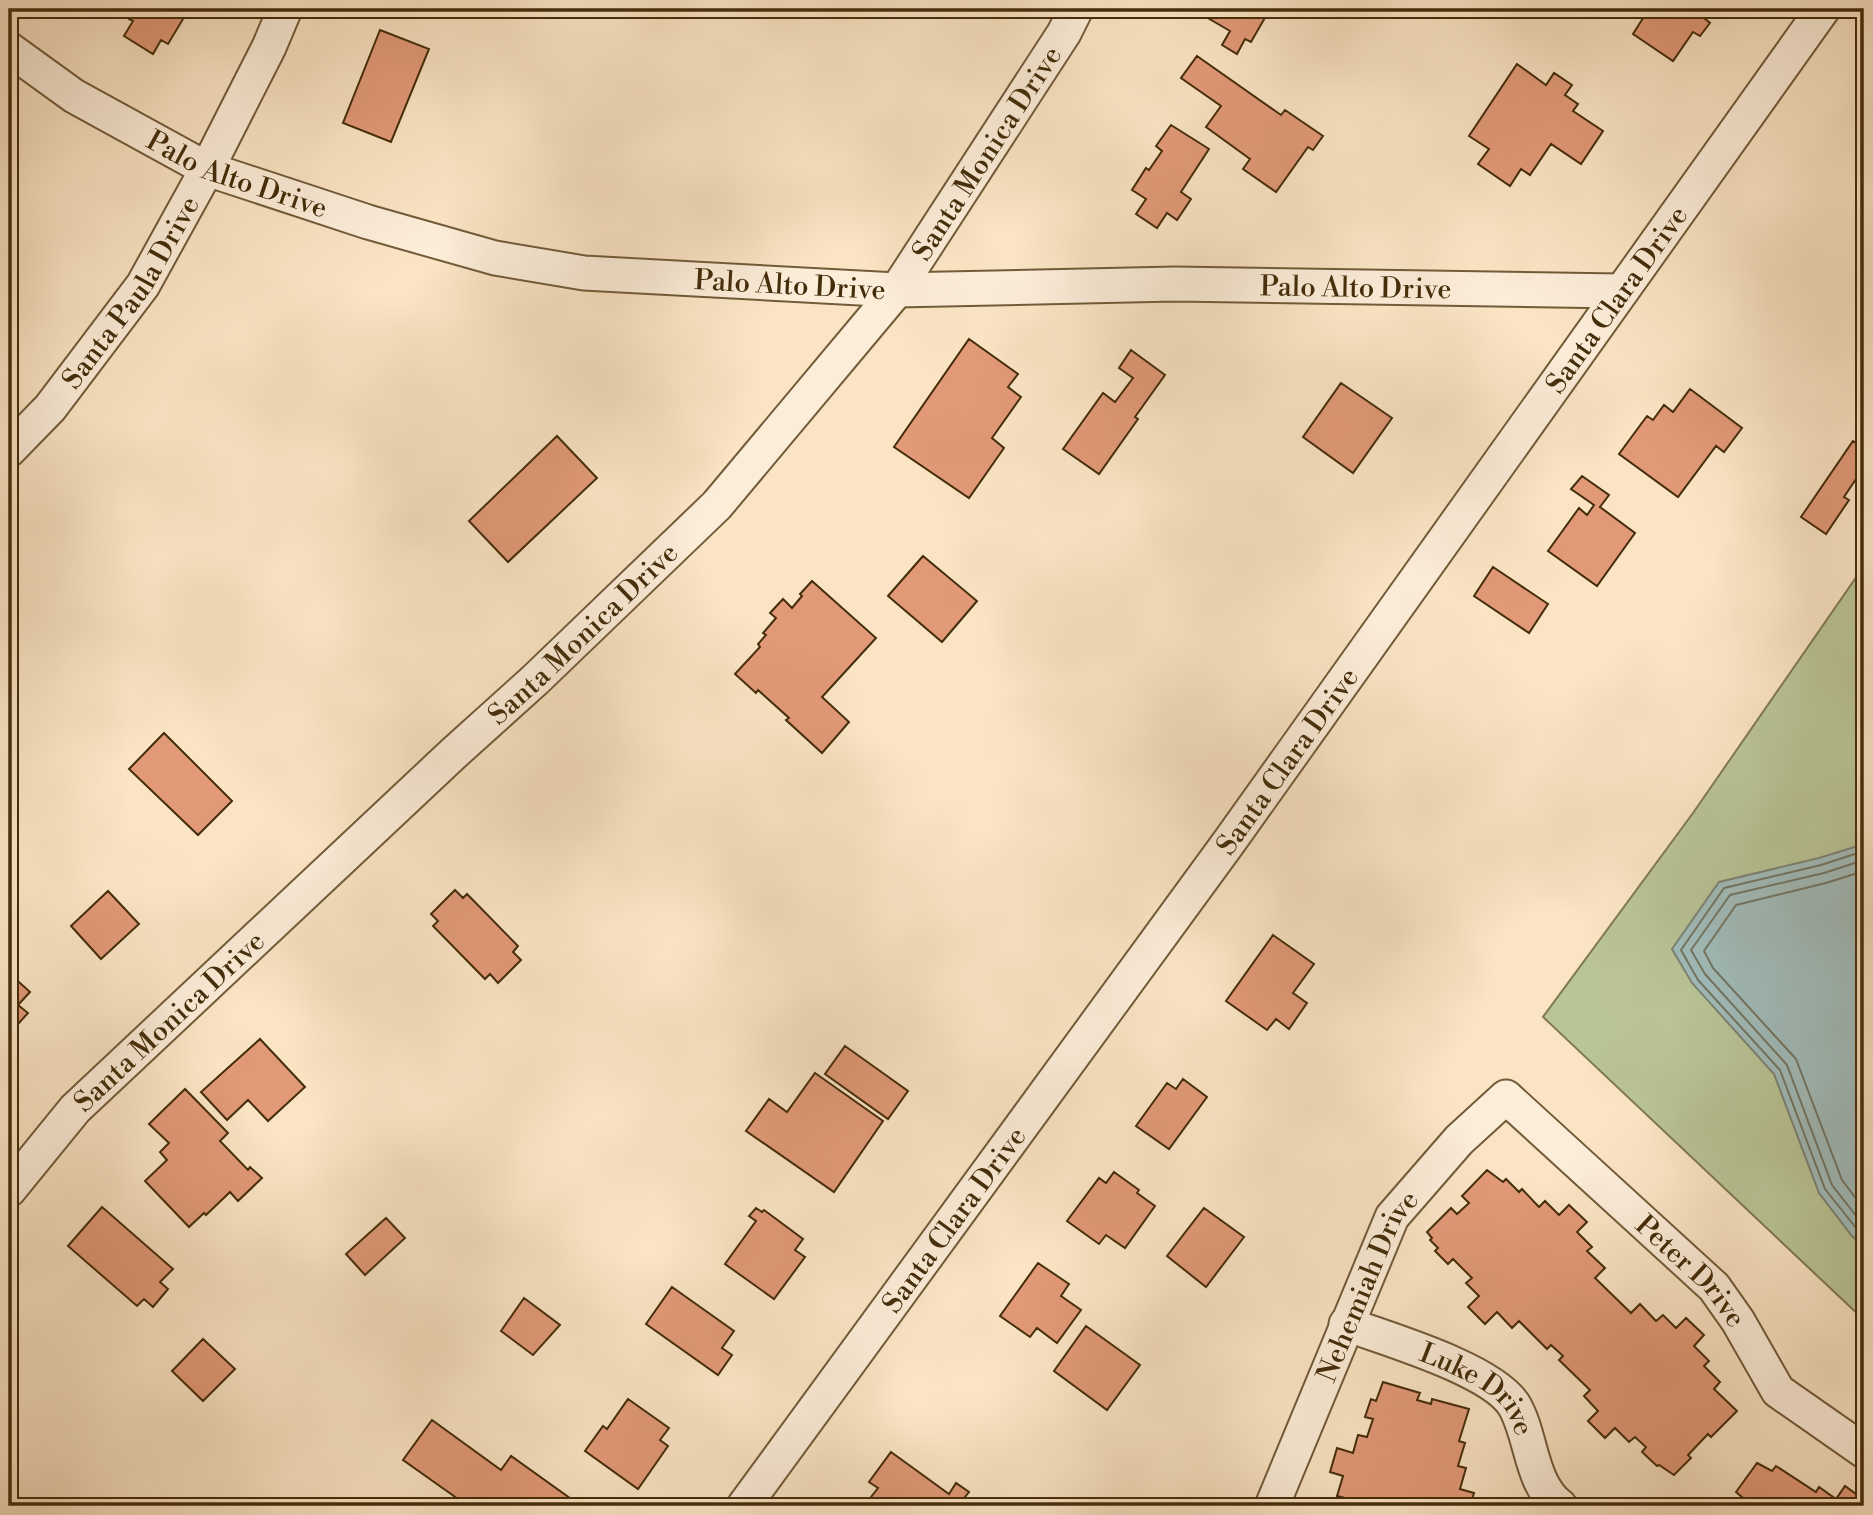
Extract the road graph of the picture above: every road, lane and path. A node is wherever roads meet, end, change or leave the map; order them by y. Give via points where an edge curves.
1 (285, 9) edge
2 (1076, 9) edge
3 (1823, 9) edge
4 (9, 49) edge
5 (207, 169) junction
6 (897, 290) junction
7 (1620, 291) junction
8 (9, 450) edge
9 (1506, 1097) joint
10 (9, 1189) edge
11 (1346, 1324) junction
12 (1864, 1451) edge
13 (744, 1506) edge
14 (1272, 1506) edge
15 (1560, 1506) edge

1 - 5 street, Santa Paula Drive
2 - 6 street, Santa Monica Drive
3 - 7 street, Santa Clara Drive
4 - 5 street, Palo Alto Drive via 74,96
5 - 6 street, Palo Alto Drive via 495,258 584,273
5 - 8 street, Santa Paula Drive via 143,285 50,408
6 - 7 street, Palo Alto Drive via 1175,284
6 - 10 street, Santa Monica Drive via 717,505 75,1109
7 - 13 street, Santa Clara Drive via 1229,842
9 - 11 street, Nehemiah Drive via 1459,1140 1392,1217
9 - 12 street, Peter Drive via 1714,1287 1778,1391
11 - 14 street, Nehemiah Drive
11 - 15 street, Luke Drive via 1463,1368 1497,1389 1512,1402 1523,1423 1534,1469

